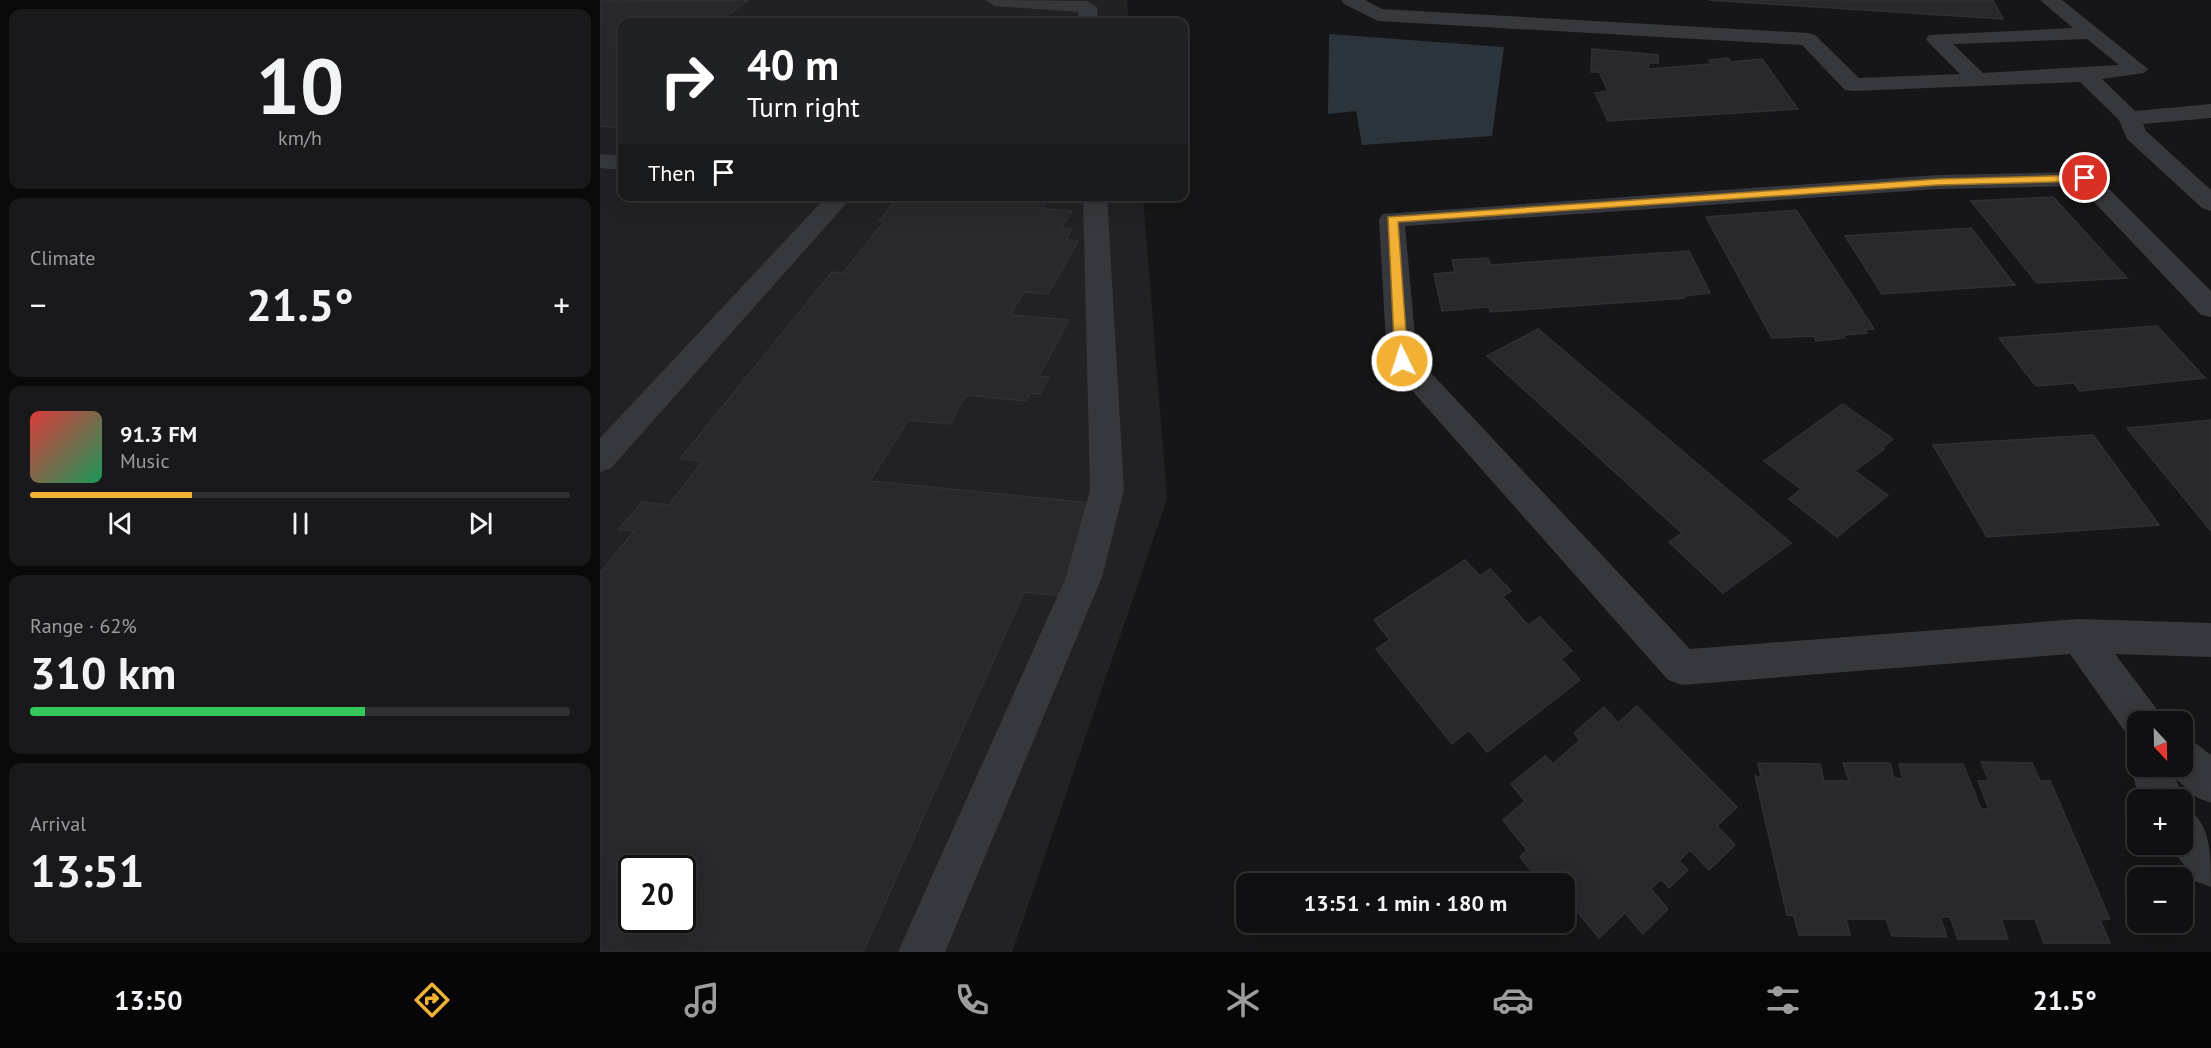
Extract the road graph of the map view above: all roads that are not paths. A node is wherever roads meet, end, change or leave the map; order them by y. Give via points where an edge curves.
1 (995, 0) edge
2 (1351, 0) edge
3 (2050, 0) edge
4 (1088, 18) edge
5 (2092, 33) junction
6 (2085, 75) junction
7 (1978, 80) junction
8 (2211, 111) edge
9 (2130, 118) junction
10 (600, 161) edge
11 (618, 163) edge
12 (836, 201) edge
13 (1095, 201) edge
14 (2211, 203) edge
15 (2211, 308) edge
16 (600, 459) edge
17 (2079, 636) junction
18 (2211, 640) edge
19 (2134, 711) edge
20 (2193, 767) edge
21 (2211, 782) edge
22 (2193, 841) edge
23 (2211, 865) edge
24 (921, 952) edge

1 - 4 lane via 1088,7
2 - 7 lane via 1378,15 1808,39 1853,85
3 - 5 lane
5 - 6 lane via 2137,69
5 - 7 lane via 1936,39
6 - 7 lane
6 - 9 lane
8 - 9 lane
9 - 14 lane via 2135,135
10 - 11 lane
12 - 16 lane
13 - 24 lane via 1107,490 1084,577
15 - 17 lane via 2085,178 1938,182 1392,219 1402,361 1682,667
17 - 18 lane
17 - 19 lane
20 - 21 lane
22 - 23 lane

